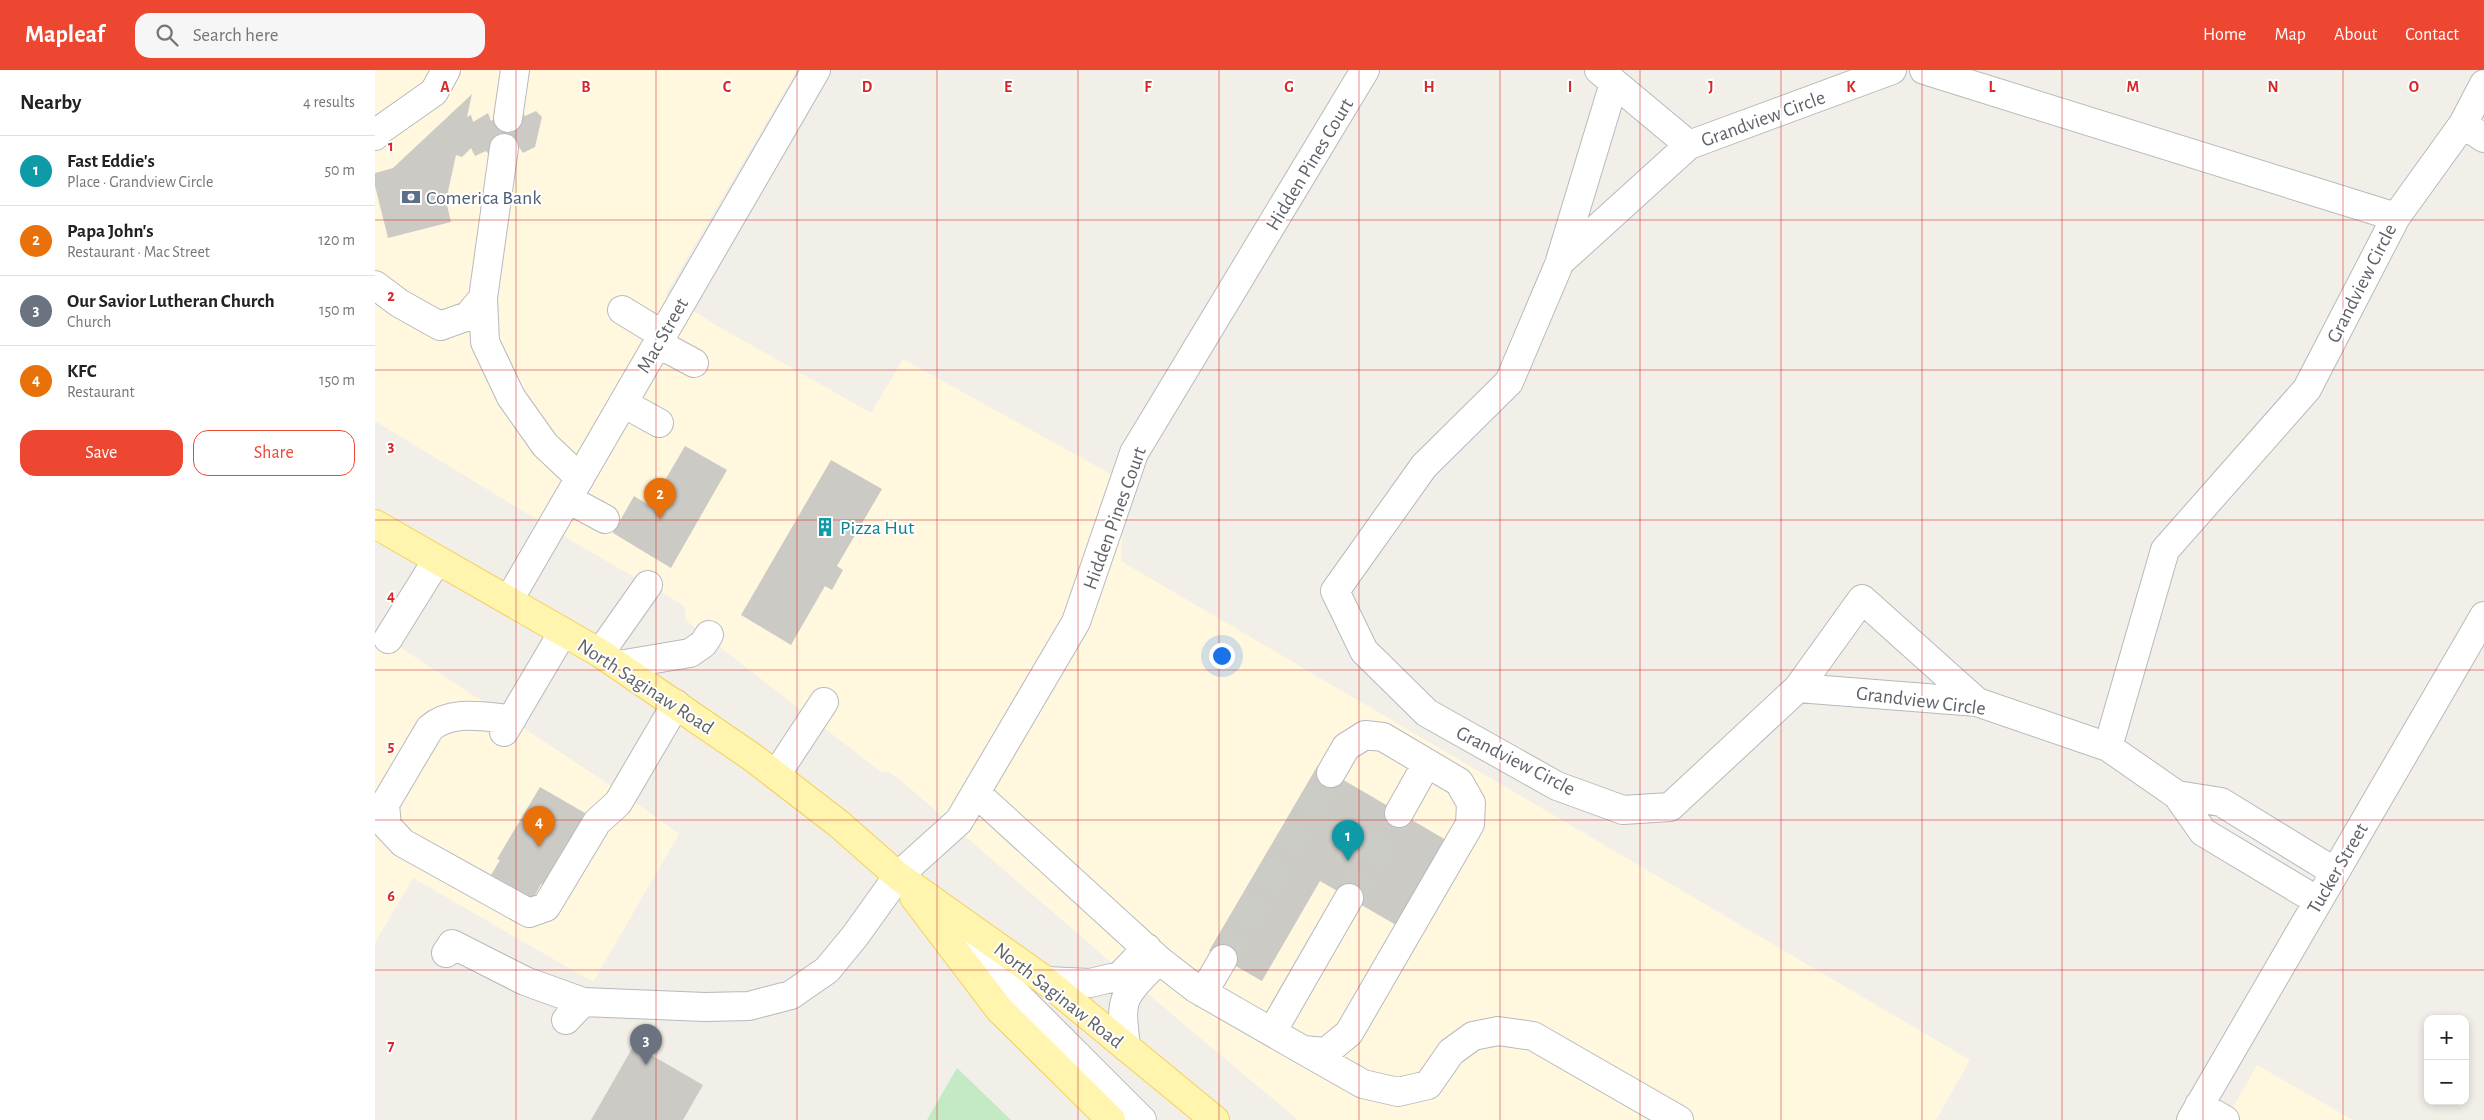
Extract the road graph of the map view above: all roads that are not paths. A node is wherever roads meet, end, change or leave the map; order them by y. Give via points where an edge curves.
1 (446, 70) edge
2 (515, 70) edge
3 (816, 70) edge
4 (1365, 70) edge
5 (1893, 70) edge
6 (1924, 70) edge
7 (1607, 76) edge
8 (2484, 84) edge
9 (508, 118) dead end
10 (2474, 131) edge
11 (375, 136) edge
12 (1689, 144) junction
13 (504, 148) dead end
14 (2395, 217) junction
15 (1560, 262) junction
16 (375, 284) edge
17 (483, 298) junction
18 (622, 310) dead end
19 (660, 339) junction
20 (694, 363) dead end
21 (623, 402) junction
22 (659, 424) dead end
23 (574, 488) junction
24 (605, 519) dead end
25 (375, 524) edge
26 (437, 560) junction
27 (648, 585) dead end
28 (509, 600) junction
29 (2484, 616) edge
30 (563, 632) junction
31 (709, 635) dead end
32 (388, 640) dead end
33 (610, 659) junction
34 (1797, 688) junction
35 (824, 702) dead end
36 (1977, 702) junction
37 (676, 704) junction
38 (2108, 747) junction
39 (1427, 763) junction
40 (1331, 773) tunnel mouth
41 (776, 775) junction
42 (976, 793) junction
43 (2177, 795) junction
44 (1399, 813) tunnel mouth
45 (434, 854) junction
46 (2335, 872) junction
47 (898, 876) junction
48 (1349, 898) tunnel mouth
49 (2318, 901) junction
50 (554, 916) dead end
51 (447, 953) dead end
52 (1153, 954) junction
53 (1223, 959) tunnel mouth
54 (1047, 981) junction
55 (1203, 993) junction
56 (1272, 1032) junction
57 (1126, 1047) junction
58 (1303, 1050) junction
59 (2195, 1113) edge
60 (1111, 1120) edge
61 (1142, 1120) edge
62 (1215, 1120) edge
63 (1679, 1120) edge
64 (2225, 1120) edge

1 - 11 street via 434,92
2 - 9 street
3 - 19 street, Mac Street
4 - 42 street, Hidden Pines Court via 1134,453 1077,622
5 - 12 street, Grandview Circle
6 - 14 street, Grandview Circle
7 - 12 street, Grandview Circle
7 - 15 street, Grandview Circle
8 - 10 street
10 - 14 street
12 - 15 street, Grandview Circle
13 - 17 street
14 - 38 street, Grandview Circle via 2307,389 2165,550
15 - 34 street, Grandview Circle via 1509,382 1424,466 1335,591 1364,651 1427,713 1557,786 1623,810 1670,807
16 - 17 street via 399,303 440,326 468,316
17 - 23 street via 485,342 511,397
18 - 19 street
19 - 20 street
19 - 21 street, Mac Street
21 - 22 street
21 - 23 street, Mac Street
23 - 24 street
23 - 28 street, Mac Street
25 - 26 main road, North Saginaw Road
26 - 28 main road, North Saginaw Road
26 - 32 street
27 - 33 street
28 - 30 main road, North Saginaw Road
29 - 46 street, Tucker Street
30 - 33 main road, North Saginaw Road
30 - 45 street via 508,726 457,716 441,719 430,728 385,804 387,826 403,843
31 - 33 street via 690,653
33 - 37 main road, North Saginaw Road
34 - 36 street, Grandview Circle
34 - 36 street via 1862,599
35 - 41 street
36 - 38 street, Grandview Circle
37 - 41 main road, North Saginaw Road
37 - 45 street via 616,809 597,822 546,907 529,913
38 - 43 street, Grandview Circle
39 - 40 street via 1383,737 1365,735 1346,747
39 - 44 street
39 - 58 street via 1459,782 1471,802 1470,824 1349,1033 1326,1052
41 - 47 main road, North Saginaw Road
42 - 47 street, Hidden Pines Court via 959,821
42 - 52 street
43 - 46 street, Grandview Circle via 2221,802
43 - 49 street, Grandview Circle via 2203,832
45 - 50 street via 433,876 511,920 526,927 549,922
46 - 49 street, Tucker Street
47 - 51 street, Hidden Pines Court via 827,970 791,995 749,1006 574,1011 522,987 452,944
47 - 54 main road, North Saginaw Road
47 - 60 main road, North Saginaw Road via 999,1009
47 - 61 street
48 - 56 street
49 - 59 street, Tucker Street
52 - 54 street via 1119,976 1090,983
52 - 55 street
52 - 57 street via 1130,989 1122,1010
53 - 55 street
54 - 57 main road, North Saginaw Road
55 - 56 street
56 - 58 street
57 - 62 main road, North Saginaw Road
58 - 63 street via 1363,1084 1398,1092 1428,1085 1451,1052 1473,1036 1498,1032 1533,1036
59 - 64 street

